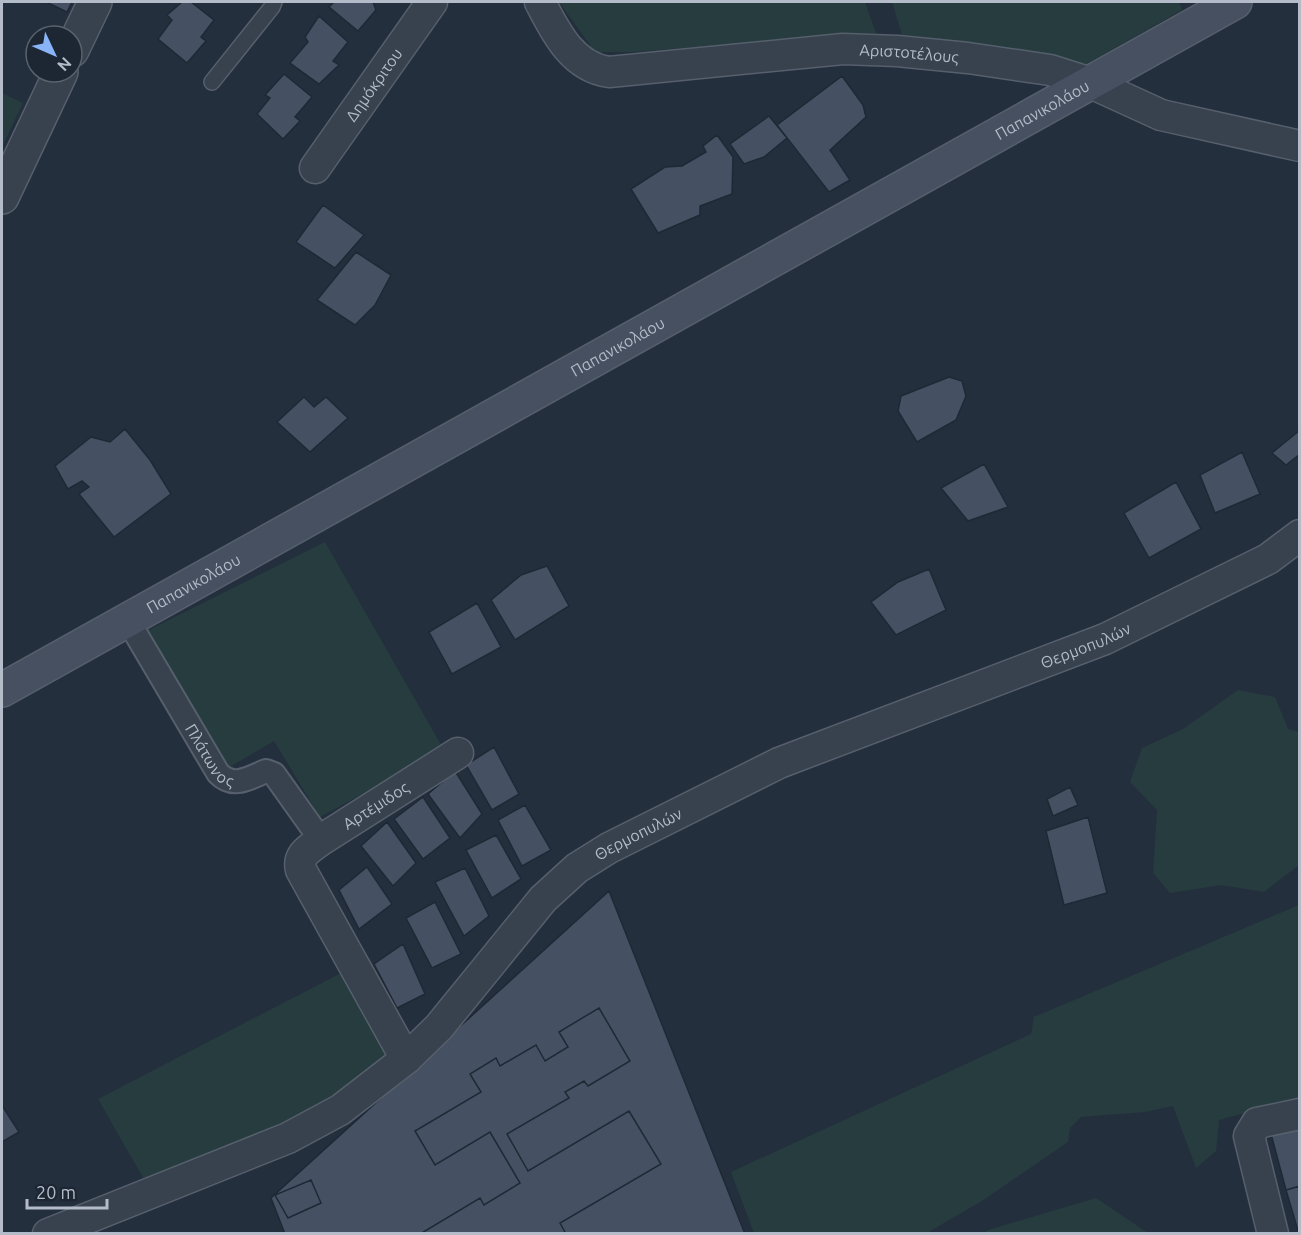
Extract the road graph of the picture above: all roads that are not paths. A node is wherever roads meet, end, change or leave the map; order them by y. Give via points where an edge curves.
1 (95, 2) edge
2 (274, 2) edge
3 (432, 2) edge
4 (540, 2) edge
5 (1235, 2) edge
6 (84, 25) edge
7 (212, 82) dead end
8 (1091, 83) junction
9 (56, 84) edge
10 (1299, 146) edge
11 (315, 168) dead end
12 (2, 197) edge
13 (1299, 535) edge
14 (127, 619) junction
15 (2, 690) edge
16 (458, 753) dead end
17 (321, 840) junction
18 (406, 1059) junction
19 (1299, 1114) edge
20 (48, 1233) edge
21 (1273, 1233) edge

1 - 6 street
2 - 7 lane
3 - 11 street, Δημόκριτου
4 - 8 street, Αριστοτέλους via 562,43 596,70 609,72 843,49 1028,65
5 - 8 main road, Παπανικολάου
8 - 10 street, Αριστοτέλους via 1161,115
8 - 14 main road, Παπανικολάου
9 - 12 street
13 - 18 street, Θερμοπυλών via 1268,559 1105,639 778,763 602,852 577,868 543,899 439,1027
14 - 15 main road, Παπανικολάου
14 - 17 street, Πλάτωνος via 218,773 237,782 266,771 274,774
16 - 17 street, Αρτέμιδος
17 - 18 street, Αρτέμιδος via 301,856 301,870
18 - 20 street, Θερμοπυλών via 340,1110 288,1138
19 - 21 street via 1257,1123 1249,1136

